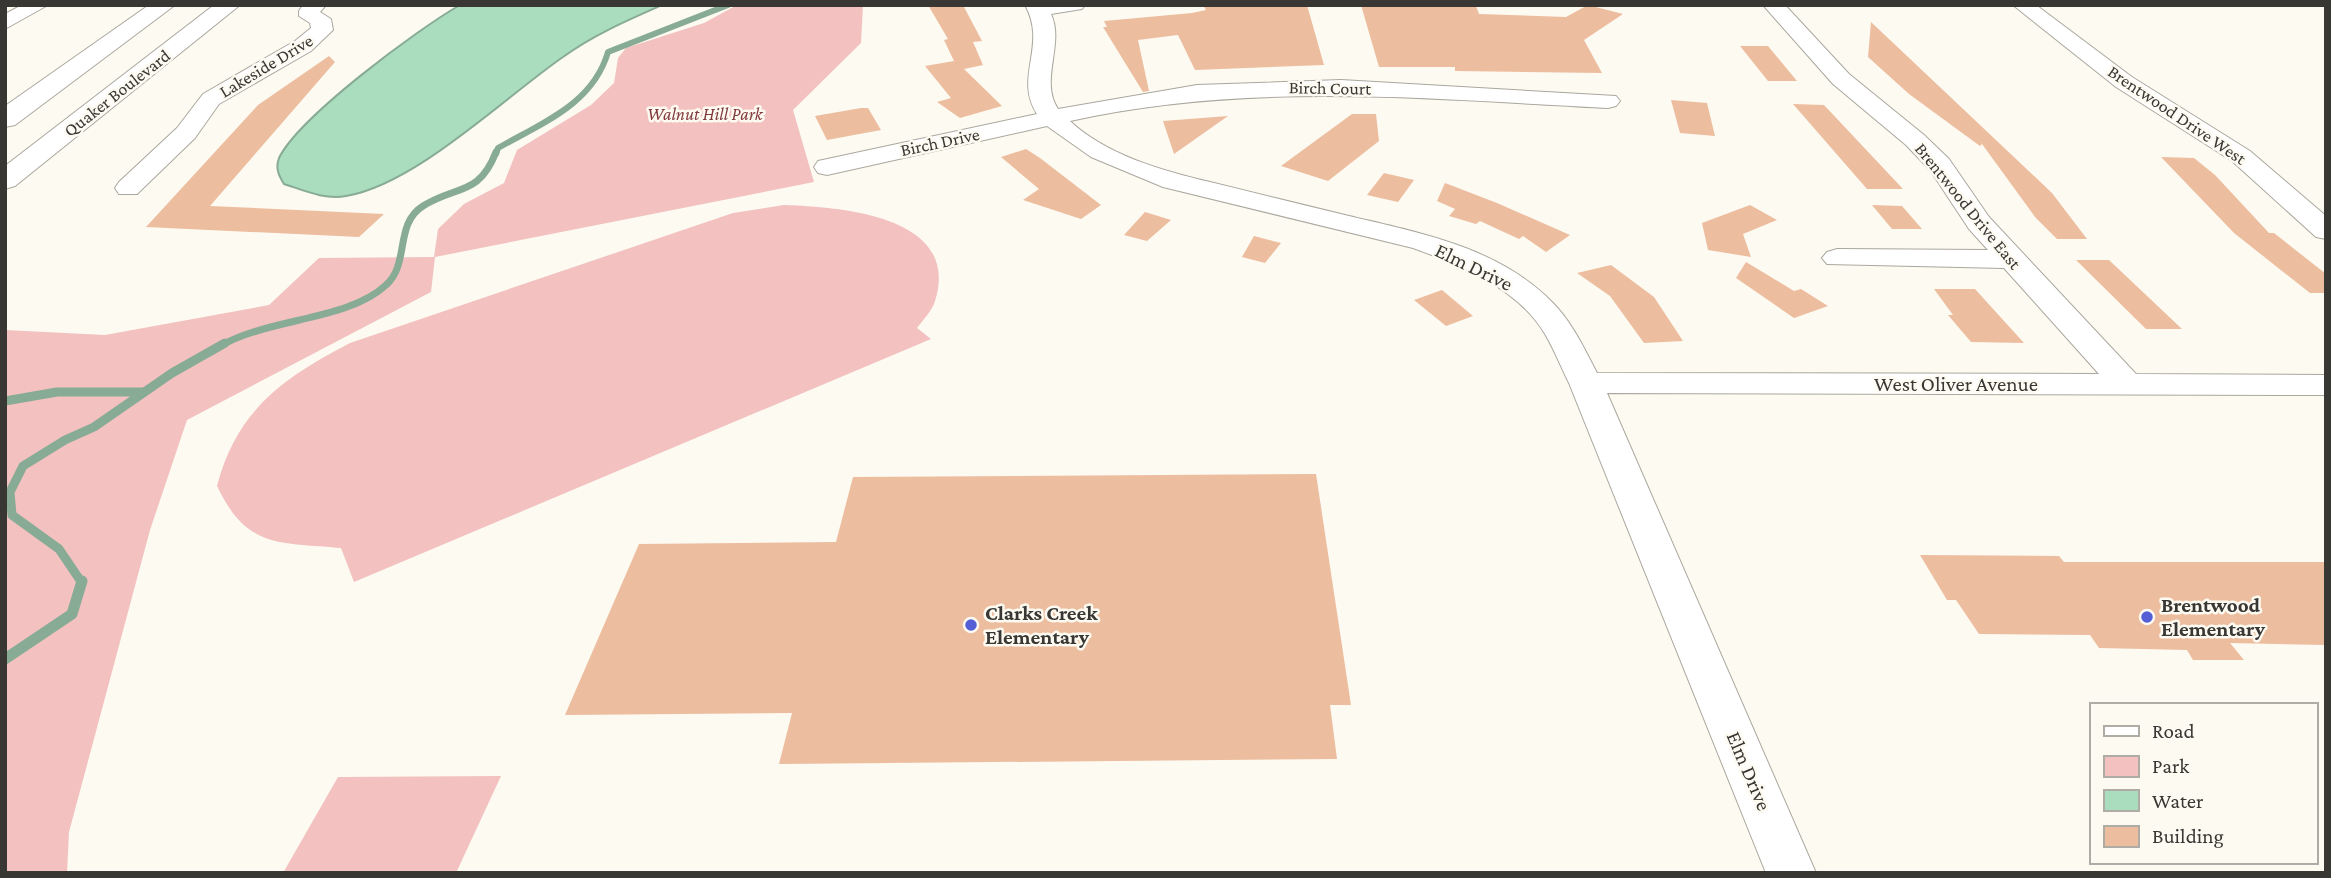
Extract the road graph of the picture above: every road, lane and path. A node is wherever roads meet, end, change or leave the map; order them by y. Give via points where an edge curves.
1 (38, 5) edge
2 (164, 5) edge
3 (229, 5) edge
4 (316, 5) edge
5 (1075, 5) edge
6 (1773, 5) edge
7 (2023, 5) edge
8 (1037, 8) edge
9 (5, 23) edge
10 (1608, 101) dead end
11 (1054, 117) junction
12 (5, 119) edge
13 (827, 167) dead end
14 (5, 180) edge
15 (128, 188) dead end
16 (2326, 231) edge
17 (1837, 258) dead end
18 (2010, 259) junction
19 (1586, 383) junction
20 (2127, 385) junction
21 (2326, 385) edge
22 (1791, 873) edge

1 - 9 street
2 - 12 main road, Quaker Boulevard
3 - 14 main road, Quaker Boulevard
4 - 15 street, Lakeside Drive via 310,16 320,19 323,30 211,99 186,132
5 - 8 street
6 - 18 street, Brentwood Drive East via 1842,79 1940,165 1962,202
7 - 16 street, Brentwood Drive West via 2124,82 2241,156
8 - 11 street via 1049,37 1040,76 1042,101
10 - 11 street, Birch Court via 1282,87 1151,98
11 - 13 street, Birch Drive
11 - 19 street, Elm Drive via 1108,156 1161,178 1423,242 1465,257 1506,280 1540,307 1559,330
17 - 18 street
18 - 20 street, Brentwood Drive East
19 - 20 street, West Oliver Avenue
19 - 22 street, Elm Drive
20 - 21 street, West Oliver Avenue

